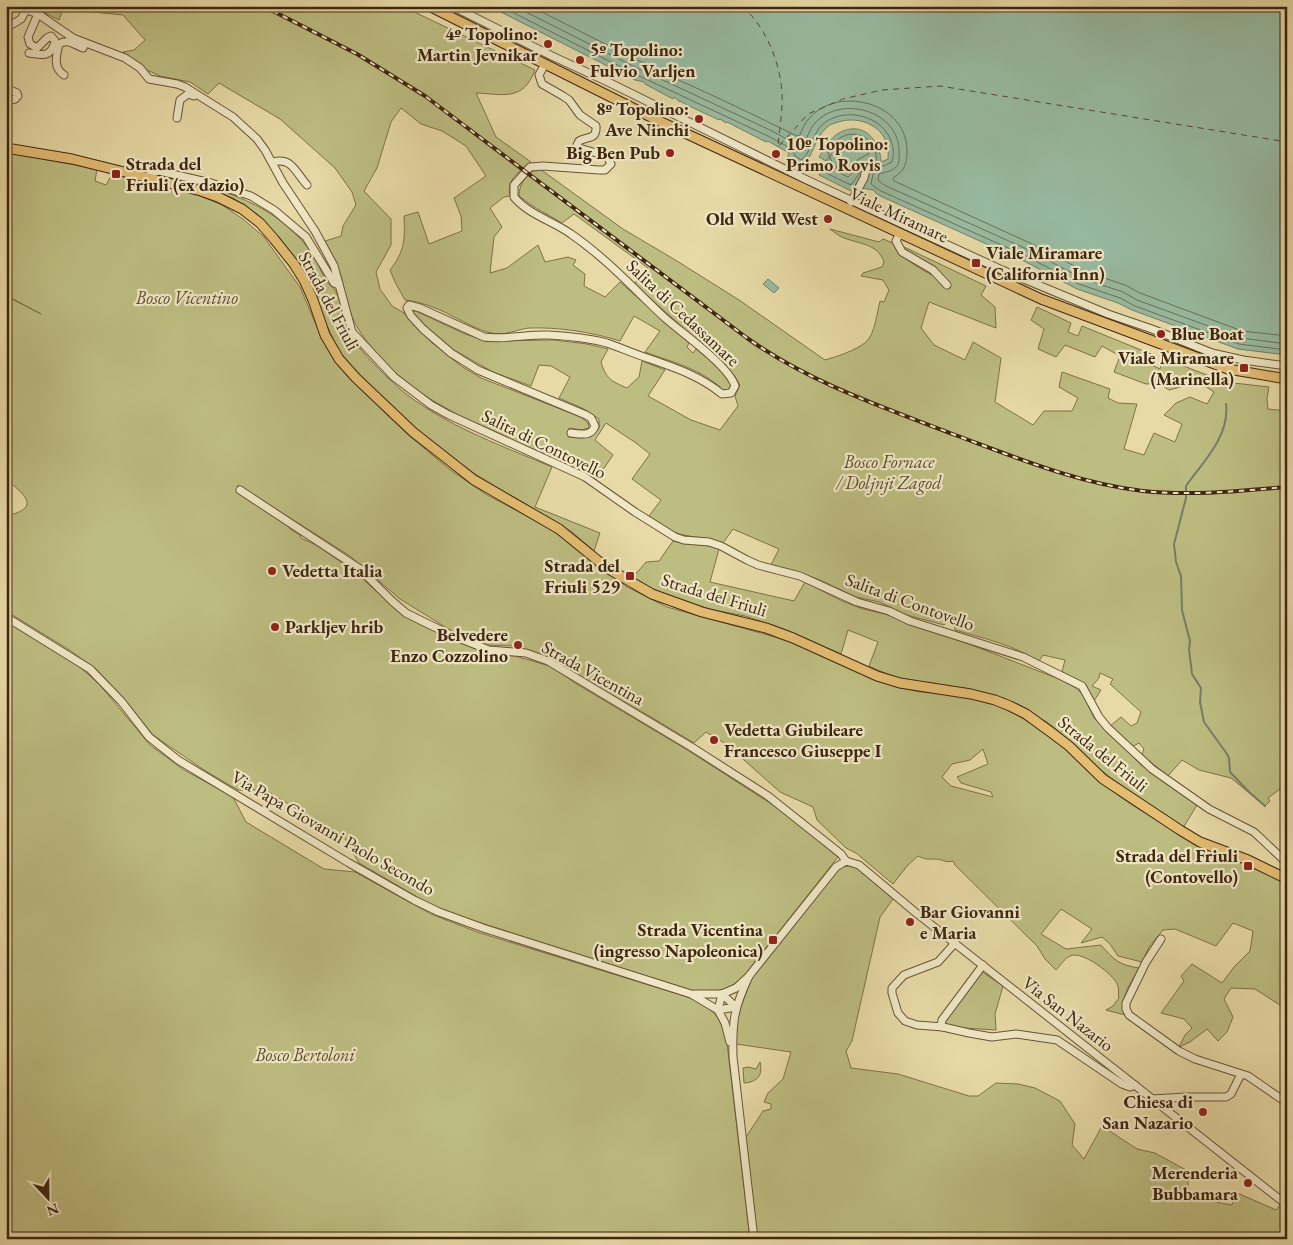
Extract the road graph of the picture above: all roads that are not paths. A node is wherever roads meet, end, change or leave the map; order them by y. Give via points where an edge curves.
1 (17, 6) edge
2 (429, 6) edge
3 (452, 6) edge
4 (26, 10) junction
5 (38, 14) junction
6 (6, 28) edge
7 (85, 43) junction
8 (29, 53) dead end
9 (545, 64) junction
10 (64, 75) dead end
11 (6, 88) edge
12 (199, 95) junction
13 (6, 101) edge
14 (6, 114) edge
15 (177, 118) dead end
16 (6, 120) edge
17 (6, 148) edge
18 (273, 162) junction
19 (866, 169) dead end
20 (147, 177) junction
21 (307, 185) dead end
22 (851, 201) junction
23 (900, 233) junction
24 (339, 285) junction
25 (946, 285) dead end
26 (1287, 366) edge
27 (1287, 379) edge
28 (571, 433) dead end
29 (240, 490) dead end
30 (6, 617) edge
31 (846, 861) junction
32 (1287, 863) edge
33 (1287, 879) edge
34 (1161, 939) dead end
35 (955, 943) junction
36 (983, 965) junction
37 (749, 976) junction
38 (691, 994) junction
39 (722, 994) junction
40 (736, 1007) junction
41 (718, 1010) junction
42 (943, 1027) junction
43 (734, 1057) junction
44 (1241, 1074) junction
45 (1135, 1085) junction
46 (1152, 1099) junction
47 (1287, 1103) edge
48 (1287, 1205) edge
49 (754, 1239) edge

1 - 4 street, Salita di Contovello
2 - 9 main road, Viale Miramare
3 - 22 street
4 - 5 street, Salita di Contovello
4 - 6 street via 21,19
5 - 7 street, Salita di Contovello
5 - 8 street via 28,37 30,44 37,48 51,36 54,46 45,56
7 - 10 street via 83,48 68,41 59,44 56,62
7 - 12 street, Salita di Contovello via 125,58 149,78 177,84
9 - 23 main road, Viale Miramare
9 - 28 street, Salita di Cedassamare via 539,75 542,84 569,100 596,126 595,135 579,141 577,145 607,156 611,164 605,170 530,166 514,185 514,197 591,249 725,369 735,386 732,393 722,394 692,374 605,342 529,334 496,339 484,337 420,308 410,305 406,308 423,329 458,358 478,370 586,415 594,422 593,431 589,434
11 - 13 street via 18,96
12 - 15 street via 188,94 180,100
12 - 18 street, Salita di Contovello via 248,129
14 - 16 street
17 - 20 main road, Strada del Friuli via 72,159
18 - 21 street via 280,160 290,164
18 - 24 street, Salita di Contovello via 334,266
19 - 22 street
20 - 24 street, Strada del Friuli via 159,171 251,196 274,210 306,237 334,283
20 - 33 main road, Strada del Friuli via 202,191 251,216 294,264 313,300 325,335 339,359 356,378 452,464 559,529 607,568 652,594 702,612 766,628 892,681 971,694 1010,706 1069,746 1103,778 1180,830 1200,842
22 - 26 street via 997,269 1108,314 1212,353
23 - 25 street via 896,241 902,252 933,270
23 - 27 main road, Viale Miramare via 1041,298 1189,355 1228,369
24 - 32 street, Salita di Contovello via 352,332 394,377 430,405 585,477 675,537 720,546 758,565 800,576 857,602 1023,657 1075,682 1085,690 1098,717 1152,769 1209,809 1254,832
29 - 31 street, Strada Vicentina via 360,569 392,601 414,617 451,636 490,650 526,653 548,661 768,796
30 - 38 street, Via Papa Giovanni Paolo Secondo via 90,669 149,737 178,760 414,900 482,928
31 - 35 street, Via San Nazario via 859,865
31 - 37 street via 836,867
34 - 44 street via 1126,1003 1127,1012 1179,1051
35 - 36 street, Via San Nazario
35 - 42 street, Via San Nazario via 938,962 904,975 892,988 898,1013 905,1021 917,1026
36 - 42 street via 942,1020
36 - 45 street, Via San Nazario
37 - 39 street via 736,988
37 - 40 street
38 - 39 street, Via Papa Giovanni Paolo Secondo
38 - 41 street, Via Papa Giovanni Paolo Secondo
39 - 40 street
39 - 41 street
40 - 41 street
40 - 43 street via 732,1032
41 - 43 street
42 - 45 street, Via San Nazario via 992,1037 1016,1034 1057,1040 1122,1084
43 - 49 street
44 - 46 street via 1226,1098
44 - 47 street
45 - 46 street, Via San Nazario
46 - 48 street, Via San Nazario

